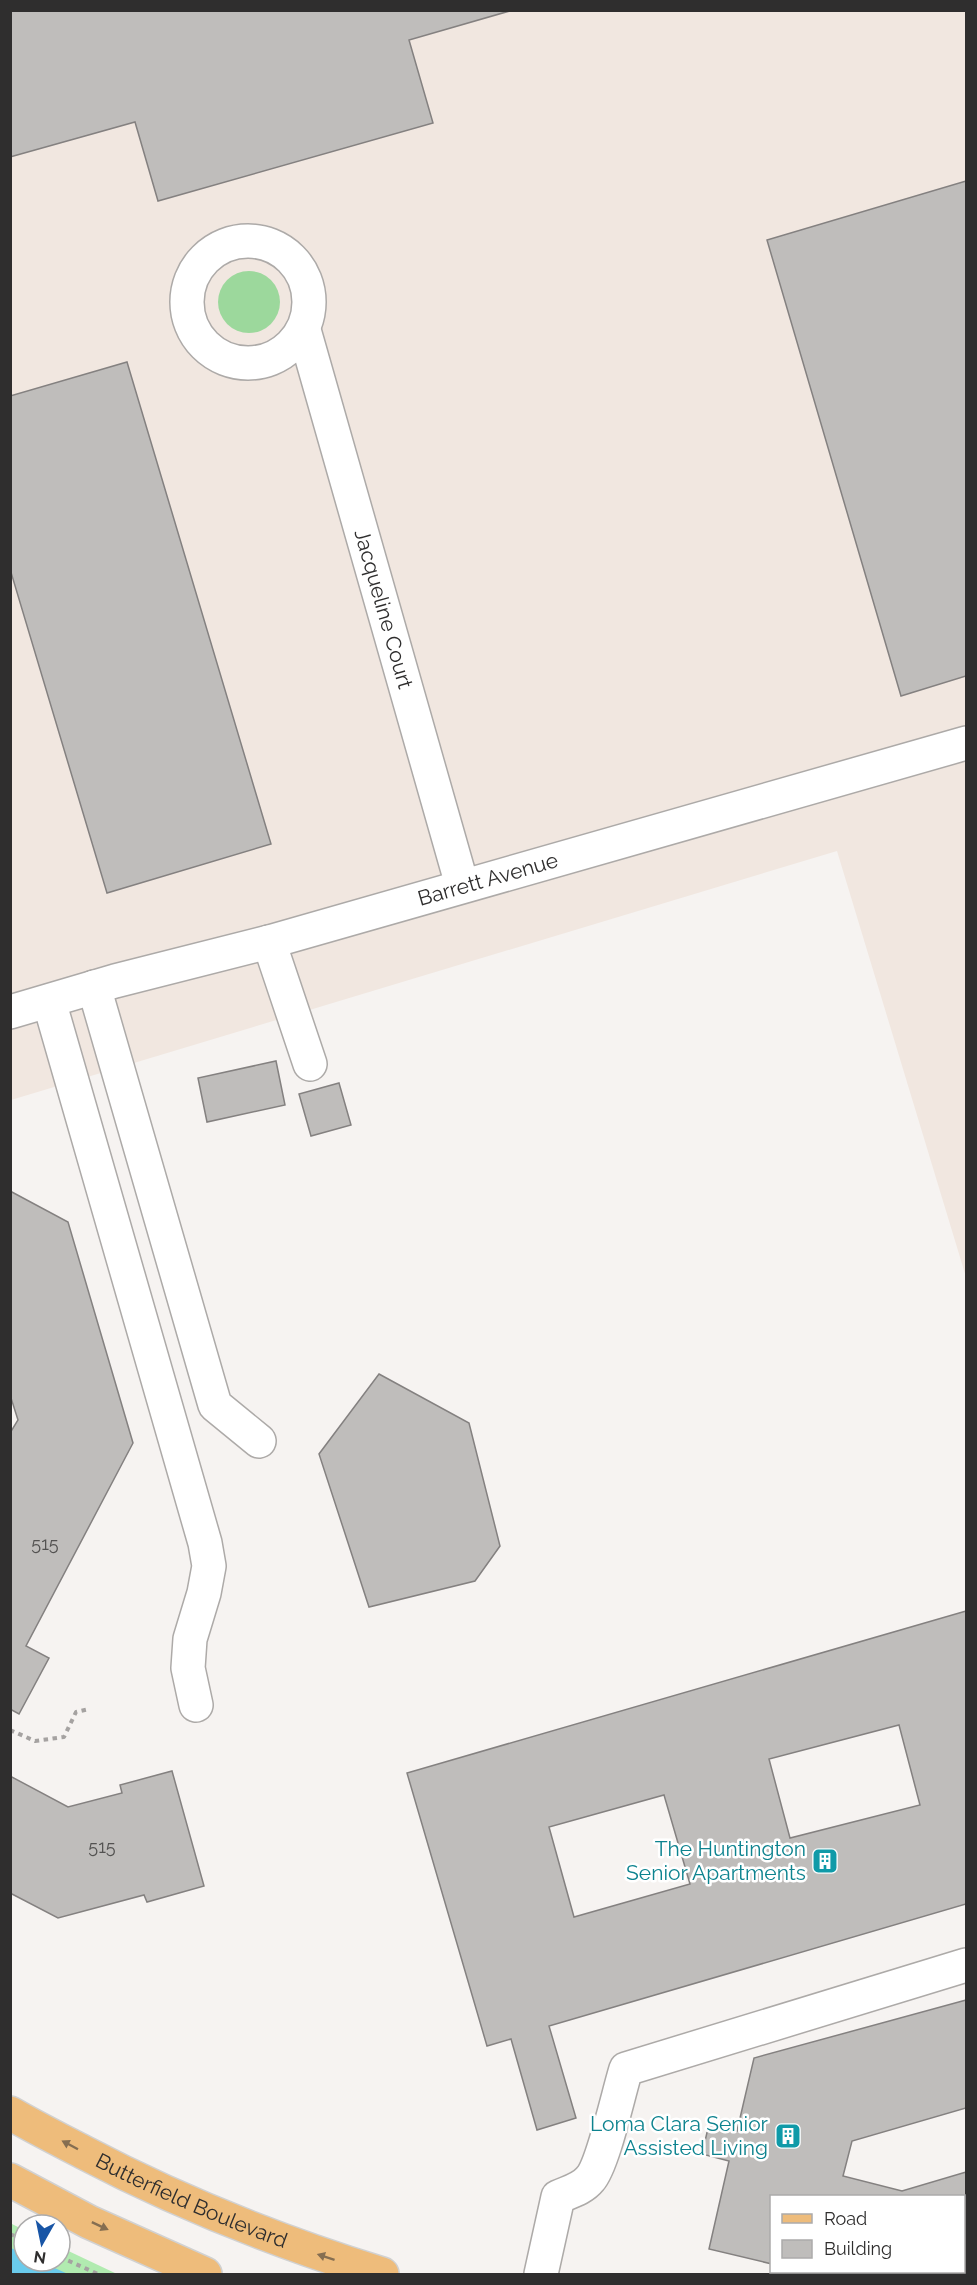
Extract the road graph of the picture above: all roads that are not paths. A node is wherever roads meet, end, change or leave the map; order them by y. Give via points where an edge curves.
1 (304, 330) dead end
2 (966, 743) edge
3 (462, 885) junction
4 (269, 942) junction
5 (94, 987) junction
6 (49, 1001) junction
7 (10, 1012) edge
8 (310, 1064) dead end
9 (259, 1442) dead end
10 (196, 1705) dead end
11 (966, 1965) edge
12 (10, 2113) edge
13 (10, 2180) edge
14 (205, 2274) edge
15 (382, 2274) edge
16 (542, 2274) edge

1 - 3 street, Jacqueline Court
2 - 3 street, Barrett Avenue
3 - 4 street, Barrett Avenue
4 - 5 street, Barrett Avenue
4 - 8 street
5 - 6 street, Barrett Avenue
5 - 9 street via 215,1405
6 - 7 street, Barrett Avenue
6 - 10 street via 205,1543 209,1566 190,1639 188,1668
11 - 16 street via 626,2069 591,2179 558,2197
15 -> 12 main road, Butterfield Boulevard via 305,2250 210,2213 113,2168
13 -> 14 main road via 89,2222

